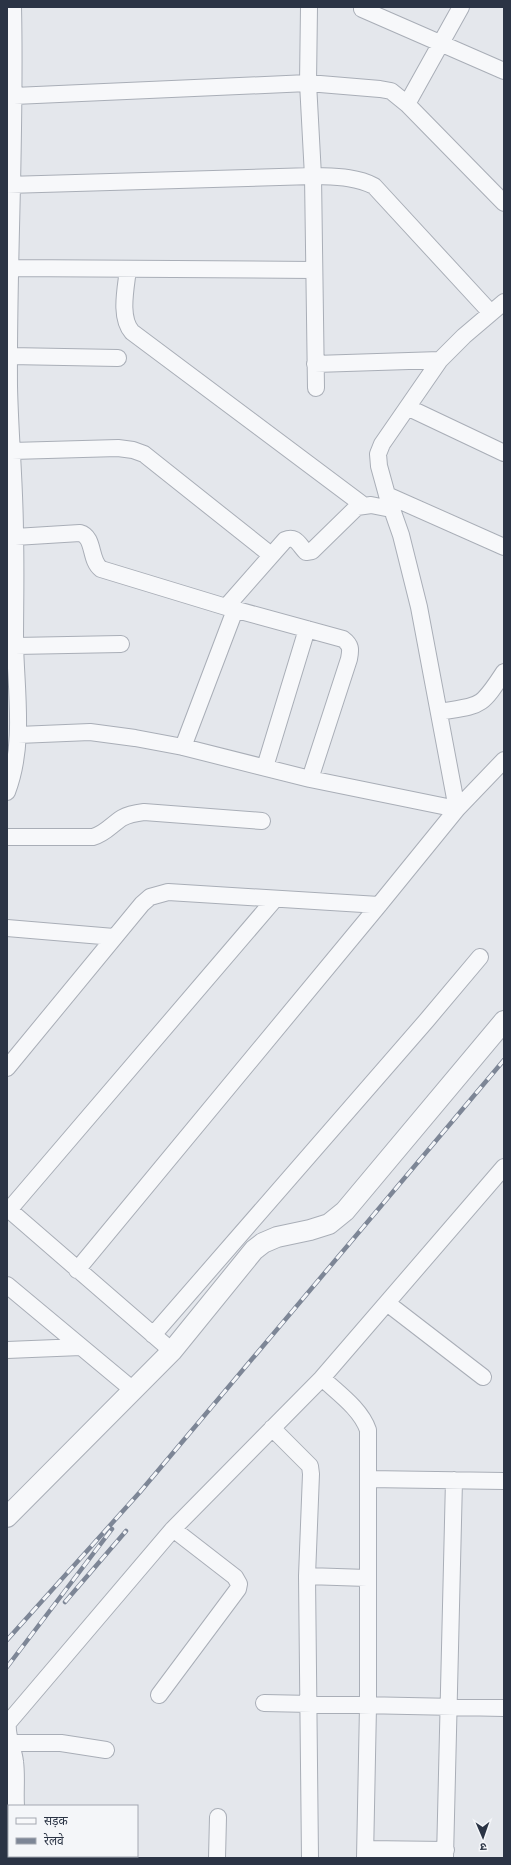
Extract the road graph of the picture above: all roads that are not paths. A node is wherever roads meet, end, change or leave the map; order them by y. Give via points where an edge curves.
1 (13, 7) edge
2 (309, 7) edge
3 (461, 7) edge
4 (362, 10) dead end
5 (441, 44) junction
6 (504, 71) edge
7 (308, 83) junction
8 (14, 96) junction
9 (407, 104) junction
10 (313, 176) junction
11 (10, 185) edge
12 (504, 203) edge
13 (10, 268) junction
14 (128, 269) junction
15 (313, 270) junction
16 (504, 302) edge
17 (491, 313) junction
18 (10, 356) junction
19 (118, 358) dead end
20 (440, 360) junction
21 (315, 364) junction
22 (8, 387) edge
23 (316, 388) dead end
24 (409, 408) junction
25 (12, 451) junction
26 (504, 453) edge
27 (10, 479) edge
28 (389, 502) junction
29 (363, 505) junction
30 (16, 537) junction
31 (504, 547) edge
32 (271, 555) junction
33 (11, 584) edge
34 (231, 609) junction
35 (307, 629) junction
36 (121, 644) dead end
37 (15, 646) junction
38 (504, 672) edge
39 (12, 689) edge
40 (439, 712) junction
41 (18, 735) junction
42 (183, 747) junction
43 (504, 760) edge
44 (265, 767) junction
45 (310, 779) junction
46 (8, 785) edge
47 (457, 809) junction
48 (262, 821) dead end
49 (7, 837) edge
50 (275, 899) junction
51 (379, 905) junction
52 (7, 928) edge
53 (114, 937) junction
54 (480, 957) dead end
55 (504, 1021) edge
56 (7, 1068) edge
57 (504, 1167) edge
58 (8, 1209) edge
59 (77, 1270) junction
60 (7, 1285) edge
61 (387, 1303) junction
62 (153, 1335) junction
63 (81, 1347) junction
64 (7, 1350) edge
65 (172, 1351) junction
66 (483, 1377) dead end
67 (322, 1378) junction
68 (133, 1390) junction
69 (272, 1428) junction
70 (368, 1479) junction
71 (454, 1480) junction
72 (504, 1481) edge
73 (7, 1517) edge
74 (173, 1529) junction
75 (308, 1576) junction
76 (367, 1578) junction
77 (159, 1695) dead end
78 (264, 1703) dead end
79 (310, 1704) junction
80 (368, 1706) junction
81 (449, 1708) junction
82 (504, 1708) edge
83 (12, 1743) junction
84 (106, 1750) dead end
85 (16, 1805) edge
86 (218, 1817) dead end
87 (366, 1854) edge
88 (446, 1854) edge
89 (217, 1858) edge
90 (310, 1858) edge

1 - 8 street
2 - 7 street
3 - 5 street
4 - 5 street
5 - 6 street
5 - 9 street
7 - 8 street
7 - 9 street via 391,91
7 - 10 street
8 - 11 street
9 - 12 street
10 - 11 street
10 - 15 street
10 - 17 street via 353,178 374,186
11 - 13 street
13 - 14 street
13 - 18 street
14 - 15 street
14 - 29 street via 125,314 126,325 132,332
15 - 21 street
16 - 17 street
17 - 20 street
18 - 19 street
18 - 22 street
20 - 21 street
20 - 24 street
21 - 23 street
22 - 25 street
24 - 26 street
24 - 28 street via 382,444 378,454
25 - 27 street
25 - 32 street via 118,448 144,454
27 - 30 street
28 - 29 street
28 - 31 street
28 - 40 street via 419,607
29 - 32 street via 352,511 312,551 306,552 295,539 289,538 281,542
30 - 33 street
30 - 34 street via 85,534 94,562 101,569
32 - 34 street
33 - 37 street
34 - 35 street
34 - 42 street
35 - 44 street
35 - 45 street via 342,639 348,643 351,650
36 - 37 street
37 - 39 street
38 - 40 street via 480,704
39 - 41 street
40 - 47 street
41 - 42 street via 90,732
41 - 46 street
42 - 44 street
43 - 47 street
44 - 45 street
45 - 47 street
47 - 51 street
48 - 49 street via 144,812 122,818 102,834 93,837
50 - 51 street
50 - 53 street via 158,893 142,904
50 - 58 street
51 - 59 street
52 - 53 street
53 - 56 street
54 - 62 street
55 - 65 street via 345,1211 329,1224 277,1237 254,1250
57 - 61 street
58 - 59 street
59 - 62 street
60 - 63 street
61 - 66 street
61 - 67 street
62 - 65 street
63 - 64 street
63 - 68 street
65 - 68 street
67 - 69 street
67 - 70 street via 365,1421 369,1439
68 - 73 street
69 - 74 street
69 - 75 street via 310,1466
70 - 71 street
70 - 76 street
71 - 72 street
71 - 81 street
74 - 77 street via 235,1577 239,1584 238,1589
74 - 83 street via 8,1723 8,1735
75 - 76 street
75 - 79 street
76 - 80 street
78 - 79 street
79 - 80 street
79 - 90 street
80 - 81 street
80 - 87 street
81 - 82 street
81 - 88 street
83 - 84 street via 61,1743
83 - 85 street
86 - 89 street
87 - 88 street

